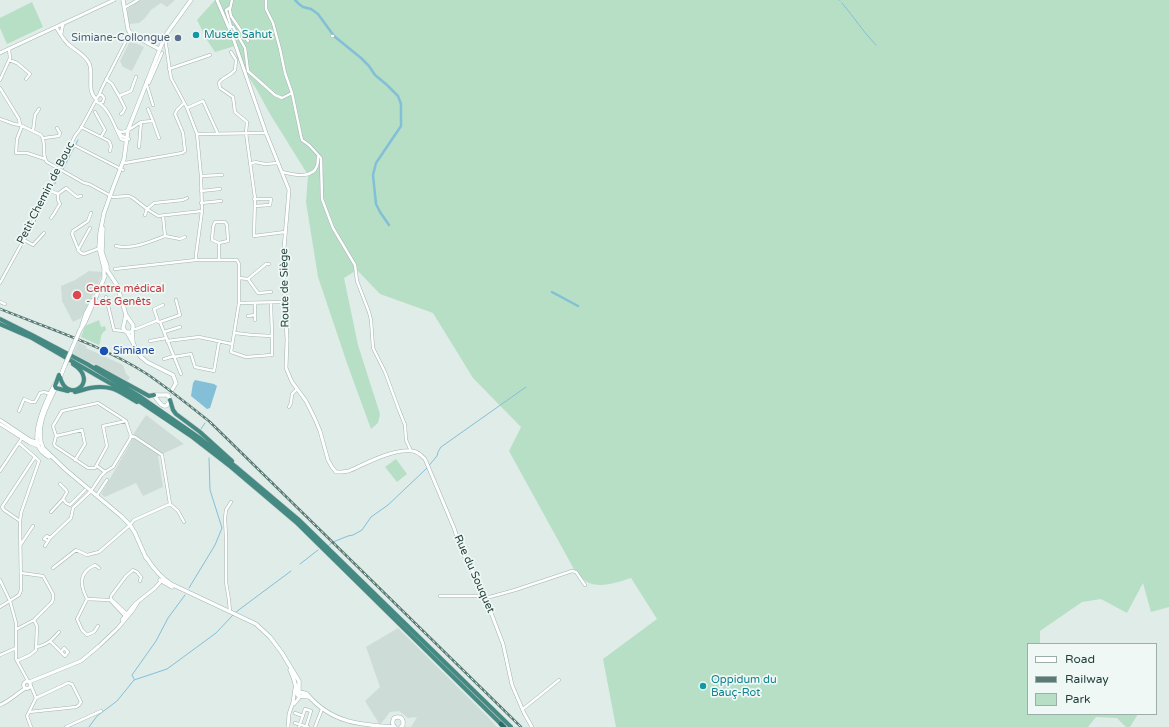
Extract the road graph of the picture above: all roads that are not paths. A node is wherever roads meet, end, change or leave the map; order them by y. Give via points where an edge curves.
1 (114, 0) edge
2 (123, 0) edge
3 (138, 0) edge
4 (191, 0) edge
5 (218, 0) edge
6 (232, 0) edge
7 (266, 0) edge
8 (124, 8) junction
9 (230, 9) junction
10 (63, 23) junction
11 (230, 26) junction
12 (56, 27) junction
13 (62, 34) junction
14 (130, 34) junction
15 (165, 37) junction
16 (248, 41) dead end
17 (9, 49) junction
18 (160, 51) junction
19 (231, 52) dead end
20 (0, 53) edge
21 (167, 55) junction
22 (210, 55) dead end
23 (9, 60) junction
24 (168, 68) junction
25 (136, 77) dead end
26 (26, 79) dead end
27 (106, 79) junction
28 (0, 80) edge
29 (146, 82) junction
30 (0, 88) edge
31 (102, 88) junction
32 (292, 93) junction
33 (103, 96) junction
34 (119, 96) junction
35 (98, 99) junction
36 (104, 101) junction
37 (184, 103) junction
38 (153, 105) dead end
39 (105, 108) junction
40 (187, 108) junction
41 (39, 109) dead end
42 (148, 109) dead end
43 (95, 112) dead end
44 (121, 114) dead end
45 (0, 119) edge
46 (153, 121) junction
47 (141, 123) junction
48 (21, 126) junction
49 (82, 127) junction
50 (57, 128) dead end
51 (117, 130) junction
52 (129, 130) junction
53 (33, 131) junction
54 (246, 133) junction
55 (266, 133) junction
56 (197, 134) junction
57 (218, 134) junction
58 (101, 137) junction
59 (44, 138) junction
60 (159, 138) dead end
61 (128, 140) junction
62 (74, 145) junction
63 (139, 147) dead end
64 (110, 151) dead end
65 (318, 156) junction
66 (45, 159) junction
67 (125, 161) junction
68 (278, 163) junction
69 (250, 164) junction
70 (59, 169) junction
71 (122, 170) junction
72 (282, 172) junction
73 (222, 175) dead end
74 (201, 176) junction
75 (220, 189) dead end
76 (50, 191) junction
77 (201, 191) junction
78 (58, 194) junction
79 (81, 196) dead end
80 (111, 196) junction
81 (187, 198) dead end
82 (254, 199) junction
83 (221, 201) dead end
84 (201, 203) junction
85 (254, 206) junction
86 (147, 209) junction
87 (202, 211) junction
88 (92, 213) dead end
89 (146, 216) dead end
90 (163, 216) junction
91 (51, 218) dead end
92 (90, 228) dead end
93 (285, 232) junction
94 (44, 233) dead end
95 (165, 236) junction
96 (185, 237) dead end
97 (24, 241) junction
98 (219, 244) junction
99 (100, 246) junction
100 (116, 246) dead end
101 (78, 250) junction
102 (196, 260) junction
103 (219, 260) junction
104 (269, 264) dead end
105 (115, 269) dead end
106 (106, 273) junction
107 (239, 278) junction
108 (248, 280) junction
109 (0, 283) edge
110 (98, 292) junction
111 (271, 292) dead end
112 (106, 297) dead end
113 (176, 300) dead end
114 (0, 302) edge
115 (284, 302) junction
116 (240, 303) junction
117 (255, 303) junction
118 (271, 303) junction
119 (5, 304) dead end
120 (163, 304) dead end
121 (93, 306) junction
122 (87, 313) junction
123 (126, 315) junction
124 (248, 316) dead end
125 (255, 316) junction
126 (0, 320) edge
127 (255, 320) dead end
128 (86, 322) junction
129 (159, 322) junction
130 (0, 324) edge
131 (124, 325) junction
132 (132, 327) junction
133 (11, 328) junction
134 (180, 328) dead end
135 (80, 330) junction
136 (114, 330) junction
137 (126, 331) junction
138 (164, 332) junction
139 (235, 332) junction
140 (272, 336) junction
141 (167, 339) junction
142 (150, 341) dead end
143 (133, 342) junction
144 (219, 342) junction
145 (48, 344) junction
146 (232, 344) junction
147 (174, 356) junction
148 (164, 359) dead end
149 (181, 374) dead end
150 (60, 376) junction
151 (56, 388) junction
152 (297, 389) junction
153 (170, 392) junction
154 (51, 394) junction
155 (154, 396) junction
156 (170, 400) junction
157 (289, 407) dead end
158 (19, 411) dead end
159 (159, 414) junction
160 (0, 420) edge
161 (126, 421) junction
162 (0, 424) edge
163 (56, 436) junction
164 (130, 436) junction
165 (23, 437) junction
166 (38, 442) junction
167 (19, 443) junction
168 (411, 451) junction
169 (35, 457) junction
170 (76, 460) junction
171 (60, 465) junction
172 (97, 466) junction
173 (0, 471) edge
174 (105, 472) junction
175 (107, 480) dead end
176 (60, 484) dead end
177 (85, 490) dead end
178 (91, 491) junction
179 (97, 495) junction
180 (63, 499) junction
181 (274, 499) junction
182 (231, 502) dead end
183 (170, 504) junction
184 (70, 505) junction
185 (73, 508) junction
186 (51, 512) dead end
187 (20, 522) junction
188 (184, 522) dead end
189 (131, 524) junction
190 (33, 526) dead end
191 (21, 544) junction
192 (45, 546) dead end
193 (53, 568) dead end
194 (99, 568) dead end
195 (21, 573) junction
196 (0, 580) edge
197 (140, 581) dead end
198 (163, 581) junction
199 (585, 585) dead end
200 (186, 592) junction
201 (440, 596) dead end
202 (486, 597) junction
203 (87, 599) junction
204 (110, 599) junction
205 (10, 601) junction
206 (0, 607) edge
207 (232, 612) junction
208 (127, 615) junction
209 (34, 620) junction
210 (98, 626) dead end
211 (17, 629) junction
212 (59, 632) dead end
213 (51, 642) junction
214 (36, 647) junction
215 (16, 648) junction
216 (61, 652) dead end
217 (282, 653) junction
218 (0, 655) edge
219 (17, 661) junction
220 (559, 680) dead end
221 (28, 684) junction
222 (297, 694) junction
223 (36, 698) junction
224 (0, 704) edge
225 (322, 709) junction
226 (523, 709) junction
227 (101, 711) dead end
228 (29, 712) junction
229 (295, 714) dead end
230 (303, 716) junction
231 (294, 723) dead end
232 (354, 725) edge
233 (299, 726) edge
234 (393, 726) edge
235 (403, 726) edge
236 (503, 726) edge
237 (31, 727) edge
238 (66, 727) edge
239 (289, 727) edge
240 (307, 727) edge
241 (315, 727) edge
242 (511, 727) edge
243 (532, 727) edge

1 - 10 street
2 - 8 main road
3 - 8 street
4 - 15 main road
5 - 11 street, Route de Siège
6 - 9 street
7 - 32 street via 266,9 273,23
8 - 14 main road
9 - 11 street via 226,10
9 - 16 street via 231,16
10 - 12 street
10 - 13 street
11 - 32 street via 245,48 248,71 282,98
11 - 55 street, Route de Siège
12 - 13 street
12 - 17 street
13 - 35 street via 68,44 88,62 92,92
14 - 18 main road
14 - 27 street, Petit Chemin de Bouc
15 - 18 main road
15 - 21 street
17 - 20 street
17 - 23 street
18 - 21 street
18 - 29 main road
19 - 54 street via 236,60 236,68 232,74 221,80 219,86 233,97 235,112 247,122
21 - 24 street
22 - 24 street
23 - 26 street via 30,74
23 - 28 street
24 - 37 street
25 - 34 street via 130,91
27 - 31 street, Petit Chemin de Bouc
27 - 34 street
29 - 38 street
29 - 52 main road
30 - 48 street
31 - 33 street
31 - 35 street, Petit Chemin de Bouc
32 - 65 street via 300,136
33 - 35 street
33 - 36 street
34 - 44 street via 124,108
35 - 36 street
35 - 39 street
35 - 49 street, Petit Chemin de Bouc
36 - 39 street
37 - 40 street
37 - 67 street via 175,114 183,133 185,151
39 - 51 street
40 - 56 street
40 - 57 street via 203,101
41 - 53 street via 35,115
42 - 46 street
43 - 58 street via 105,130
45 - 48 street
46 - 47 street
46 - 60 street
47 - 52 street
47 - 63 street
48 - 53 street
48 - 66 street via 16,153 27,153
49 - 58 street
49 - 62 street, Petit Chemin de Bouc via 75,136
50 - 59 street via 59,136
51 - 52 street via 124,133
51 - 61 street
52 - 61 main road
53 - 59 street
54 - 55 street
54 - 57 street
54 - 69 street
55 - 68 street, Route de Siège
56 - 57 street
56 - 74 street
58 - 64 street via 109,141
59 - 66 street
61 - 67 main road
62 - 70 street, Petit Chemin de Bouc
62 - 71 street
65 - 72 street via 317,166 304,176
65 - 168 street via 321,158 322,199 333,228 355,265 357,281 371,320 373,348 405,425 406,440
66 - 70 street
67 - 71 main road
68 - 69 street
68 - 72 street, Route de Siège
69 - 82 street
70 - 76 street, Petit Chemin de Bouc
70 - 80 street
71 - 80 main road
71 - 80 main road
72 - 93 street, Route de Siège via 289,190
73 - 74 street
74 - 77 street
75 - 77 street
76 - 78 street
76 - 97 street, Petit Chemin de Bouc
77 - 84 street
78 - 79 street via 66,188 77,197
78 - 91 street via 60,204
80 - 86 street via 129,196
80 - 99 main road via 100,233
81 - 86 street via 154,203
82 - 85 street
82 - 85 street via 270,198 270,205
83 - 84 street
84 - 87 street
85 - 93 street via 254,236
86 - 89 street
86 - 90 street via 158,216
87 - 90 street
87 - 102 street
88 - 101 street via 88,221 73,231
90 - 95 street
92 - 101 street
93 - 115 street, Route de Siège
94 - 97 street via 33,245
95 - 96 street via 180,239
95 - 100 street via 141,245
97 - 109 street, Petit Chemin de Bouc
98 - 98 street via 228,241 228,225 225,222 215,222 213,227 212,240
98 - 103 street
99 - 101 street via 84,254
99 - 106 main road
99 - 106 main road
102 - 103 street
102 - 105 street
103 - 107 street via 237,260 240,264
104 - 108 street
106 - 110 main road
106 - 123 main road via 112,277 120,293
107 - 108 street
107 - 116 street
108 - 111 street via 258,293
110 - 121 main road
110 - 122 main road
112 - 136 street
113 - 129 street via 180,315
114 - 119 street
115 - 118 street
115 - 152 street, Route de Siège via 286,368
116 - 117 street
116 - 139 street
117 - 118 street
117 - 125 street
118 - 140 street
120 - 129 street via 154,309
121 - 122 main road
121 - 128 main road
122 - 128 street
122 - 135 main road
123 - 131 main road
123 - 132 main road
124 - 125 street
125 - 127 street
126 - 145 highway
128 - 135 main road
129 - 132 street via 140,328
129 - 138 street
130 - 133 highway
131 - 132 main road via 127,322
131 - 136 street
131 - 137 main road
132 - 137 main road
132 - 143 main road
133 - 150 highway via 74,364 83,374 83,385 71,390 64,386
133 - 159 highway via 127,392
134 - 138 street
135 - 150 main road, bridge
136 - 137 street
137 - 143 main road
138 - 141 street
139 - 140 street via 252,336
139 - 146 street
140 - 146 street via 272,355 243,356 231,352
141 - 142 street
141 - 144 street via 195,337
141 - 147 street
143 - 153 main road via 147,362 173,375 176,382
144 - 146 street
144 - 147 street via 214,371 195,367 191,354
145 - 155 highway via 149,396
145 - 181 highway via 87,364 201,439
147 - 148 street
147 - 149 street
150 - 151 highway
150 - 154 main road
151 - 154 main road
151 - 159 highway via 71,392 105,386
152 - 157 street via 292,393 292,403
152 - 168 street, Route de Siège via 315,419 328,460 336,472 348,471 394,452
153 - 155 main road
153 - 156 main road
154 - 158 street via 40,393 35,402 24,399
154 - 166 main road
154 - 166 main road via 39,420
155 - 156 main road via 163,406
156 - 181 highway via 176,414 200,432
159 - 236 highway via 217,456 284,512
160 - 165 street
161 - 163 street via 98,403 84,406 62,411 53,426
161 - 164 street
161 - 172 street via 103,426 107,446
162 - 165 street
163 - 170 street via 55,446
163 - 170 street via 82,430 84,444
164 - 174 street via 113,467
164 - 183 street via 162,455
165 - 166 street
165 - 166 street via 30,444
165 - 167 street
166 - 171 main road
166 - 171 main road via 40,450
167 - 169 street
167 - 173 street
168 - 202 street, Rue du Souquet via 425,459 462,552
169 - 187 street via 38,461 37,467
169 - 187 street via 2,507
170 - 172 street via 88,468
171 - 178 main road
172 - 174 street
174 - 178 street
175 - 179 street
176 - 180 street via 66,490
177 - 184 street
178 - 179 main road
178 - 185 street
179 - 189 main road
180 - 184 street
180 - 186 street
181 - 242 highway via 299,520
182 - 207 street via 225,518 226,582
183 - 188 street via 178,511
183 - 189 street via 134,520
184 - 185 street
185 - 192 street via 71,518 50,538 47,536 44,539 48,541
187 - 191 street
189 - 193 street via 99,552 87,555 76,550
189 - 198 main road via 148,564
190 - 191 street
191 - 195 street
194 - 203 street via 95,565 88,568 82,577 82,589
195 - 205 street via 19,595
195 - 209 street via 43,576 53,594 52,602
196 - 205 street
197 - 204 street via 141,577 133,570
198 - 200 main road
198 - 200 main road
198 - 208 street
199 - 202 street via 572,570 515,590
200 - 207 main road
201 - 202 street
202 - 226 street, Rue du Souquet via 503,644 512,685
203 - 204 street
203 - 210 street via 77,619 87,635 94,632
204 - 208 street
205 - 206 street
205 - 211 street
207 - 217 main road via 256,624
208 - 221 street via 114,631 81,661
209 - 211 street
209 - 214 street via 38,626
211 - 215 street
212 - 213 street
213 - 214 street
213 - 216 street
214 - 219 street via 35,652
215 - 218 street
215 - 219 street
217 - 222 main road via 293,676
217 - 222 main road via 298,681
219 - 221 street
220 - 226 street
221 - 223 street
221 - 224 street
222 - 225 main road via 304,692
222 - 239 street via 298,698 290,709
223 - 228 street
223 - 228 street via 68,683 72,684 81,702 76,707
225 - 232 main road
225 - 241 street
226 - 243 street, Rue du Souquet
227 - 238 street
228 - 237 street via 27,716
229 - 230 street
230 - 233 street
230 - 240 street via 305,709 311,711
231 - 233 street
232 - 234 main road
233 - 240 street
234 - 235 main road via 394,718 400,717

